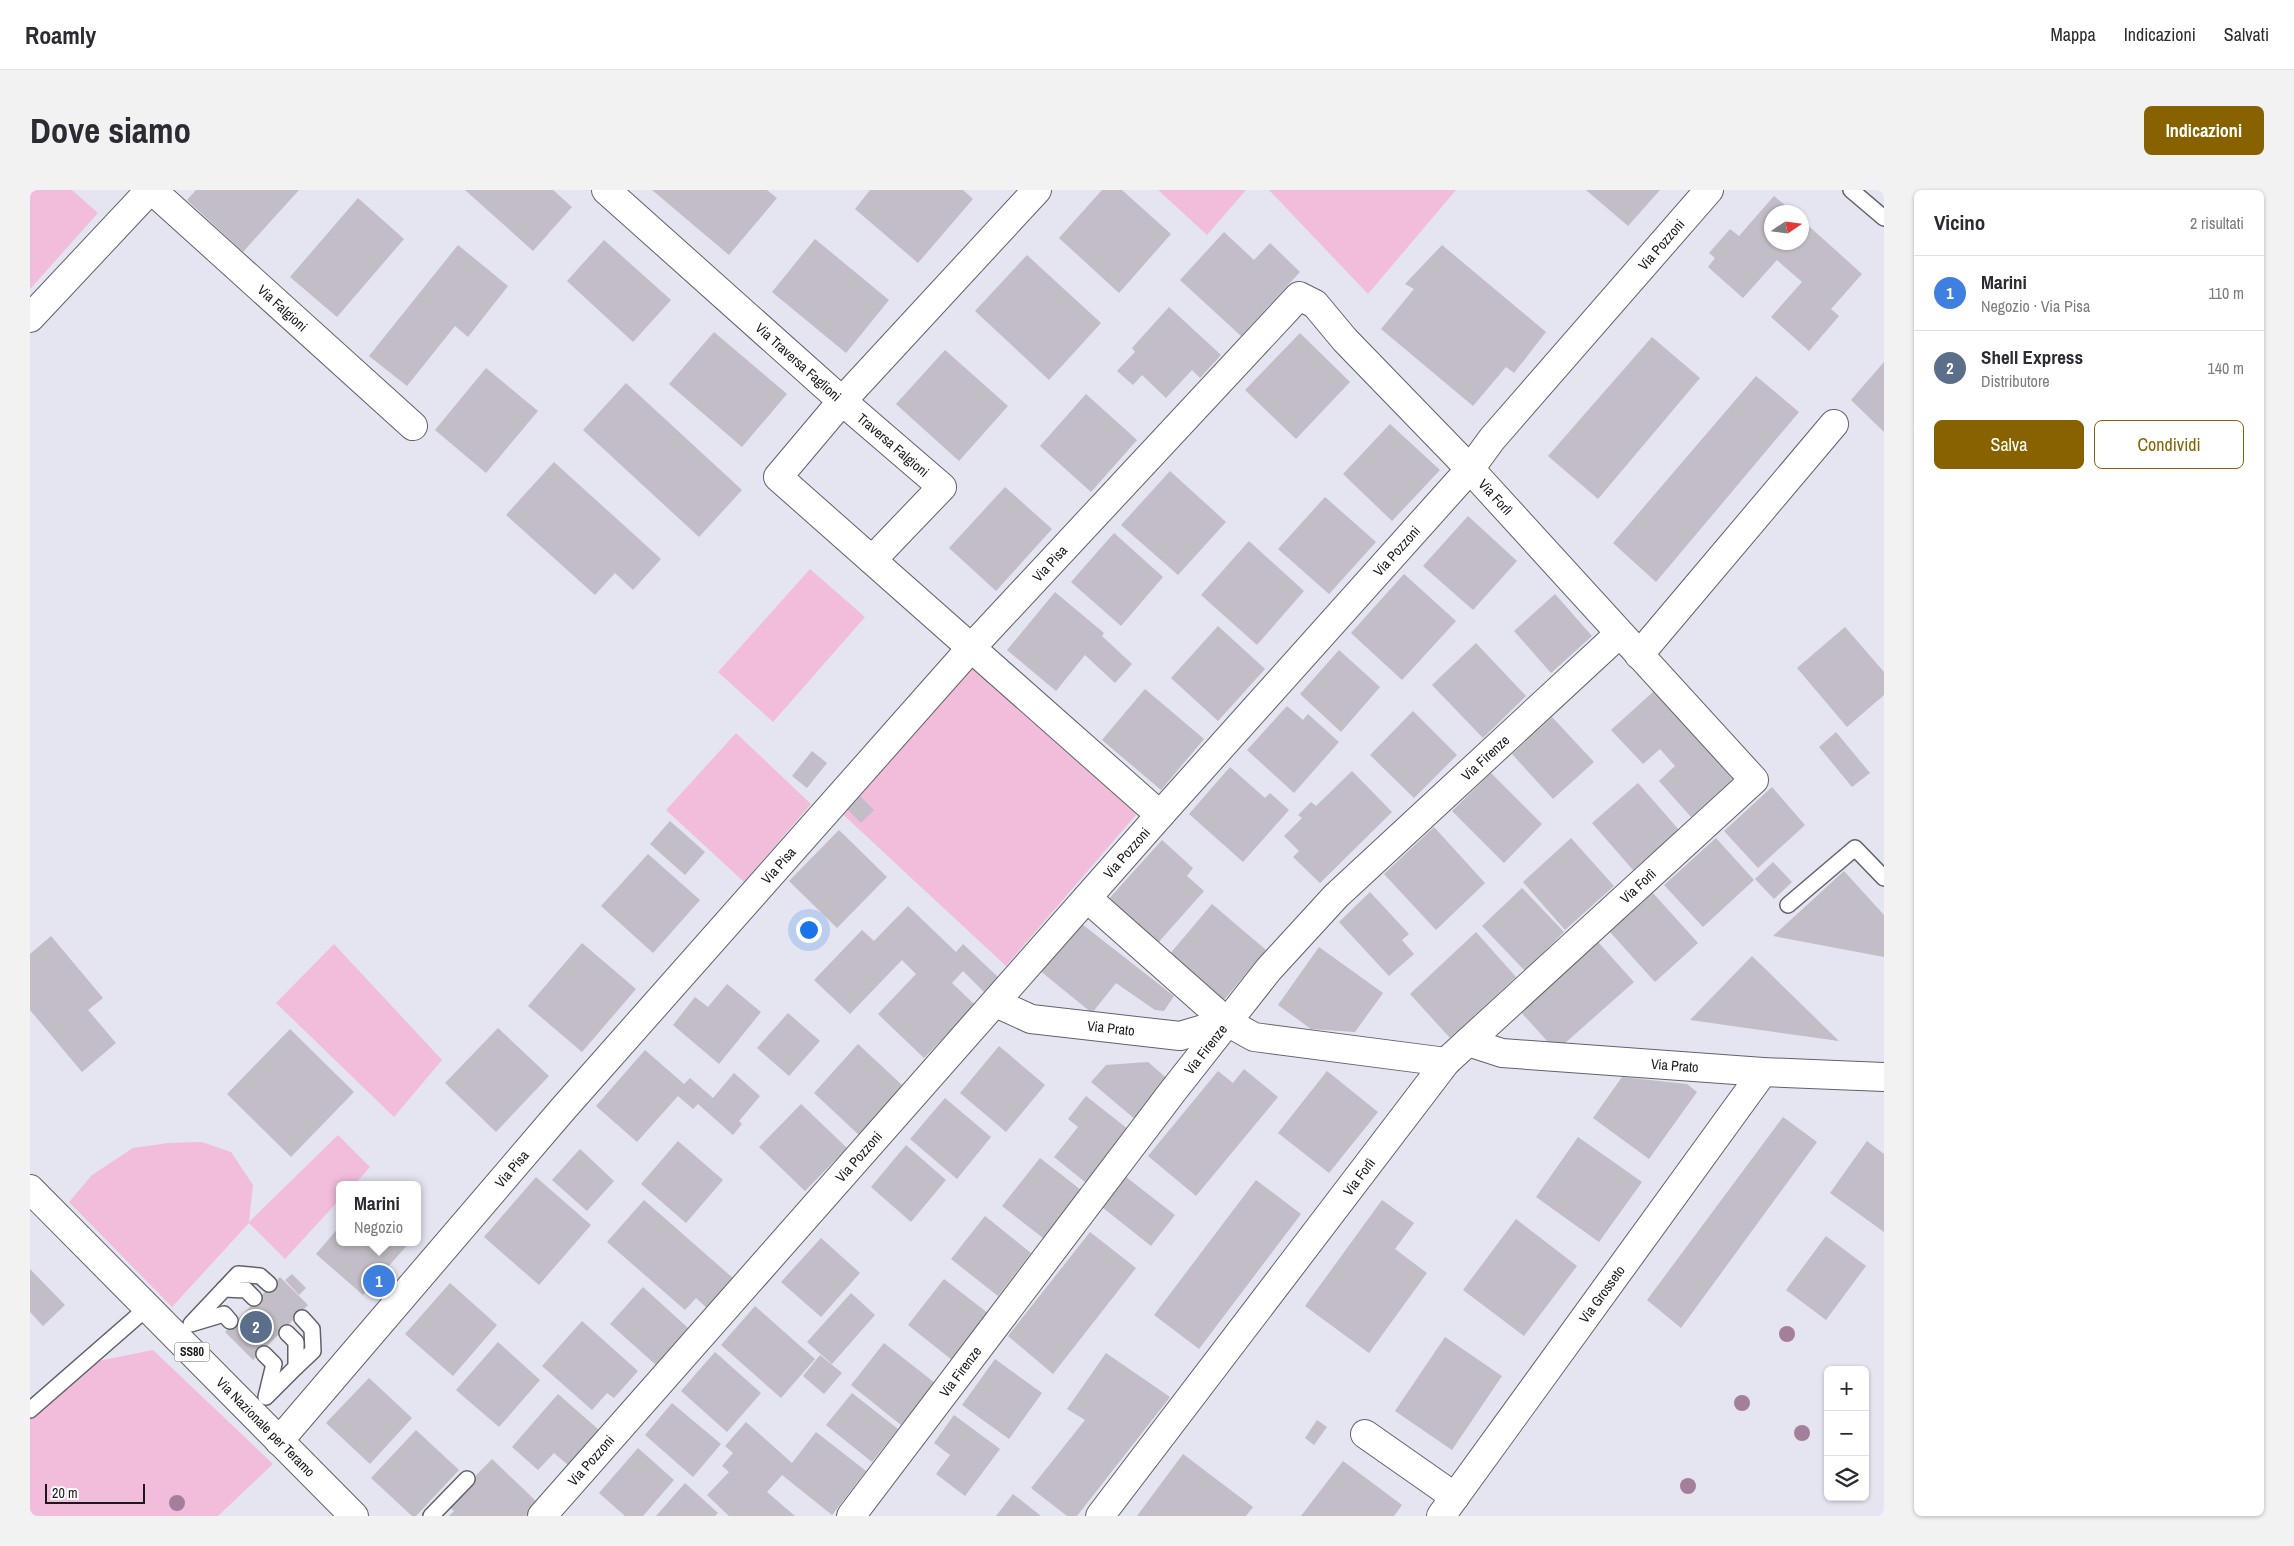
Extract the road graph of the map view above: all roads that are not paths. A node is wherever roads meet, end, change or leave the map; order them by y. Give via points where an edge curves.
1 (151, 190) edge
2 (606, 190) edge
3 (1037, 190) edge
4 (1709, 190) edge
5 (1851, 190) edge
6 (1884, 218) edge
7 (1293, 303) joint
8 (30, 318) edge
9 (842, 402) junction
10 (1834, 424) dead end
11 (413, 426) dead end
12 (1470, 469) junction
13 (872, 560) junction
14 (1619, 634) junction
15 (971, 648) junction
16 (1639, 655) junction
17 (1160, 815) junction
18 (1884, 878) edge
19 (1087, 898) junction
20 (1788, 905) dead end
21 (996, 1003) junction
22 (1227, 1022) junction
23 (1468, 1042) junction
24 (1446, 1062) junction
25 (1763, 1072) junction
26 (1884, 1077) edge
27 (30, 1189) edge
28 (269, 1284) dead end
29 (224, 1289) junction
30 (254, 1298) dead end
31 (148, 1307) junction
32 (302, 1318) dead end
33 (230, 1321) dead end
34 (184, 1331) junction
35 (287, 1332) dead end
36 (264, 1354) dead end
37 (296, 1368) junction
38 (258, 1404) junction
39 (30, 1410) edge
40 (1365, 1434) dead end
41 (279, 1442) junction
42 (467, 1479) dead end
43 (1448, 1506) edge
44 (354, 1516) edge
45 (431, 1516) edge
46 (542, 1516) edge
47 (852, 1516) edge
48 (1100, 1516) edge

1 - 8 street, Via Falgioni
1 - 11 street, Via Falgioni
2 - 9 street, Via Traversa Faglioni
3 - 9 street, Via Traversa Faglioni
4 - 12 street, Via Pozzoni via 1492,439
5 - 6 lane
7 - 12 street, Via Forlì via 1299,296 1315,304 1345,340
7 - 15 street, Via Pisa
9 - 13 street via 778,477
9 - 13 street, Traversa Falgioni via 942,487
10 - 16 street
12 - 14 street, Via Forlì
12 - 17 street, Via Pozzoni
13 - 15 street
14 - 16 street, Via Forlì
14 - 22 street, Via Firenze via 1336,896 1269,969
15 - 17 street
15 - 41 street, Via Pisa via 563,1109
16 - 23 street, Via Forlì via 1754,780
17 - 19 street, Via Pozzoni
18 - 20 lane via 1855,848
19 - 21 street, Via Pozzoni
19 - 22 street
21 - 22 street, Via Prato via 1032,1019 1180,1036
21 - 46 street, Via Pozzoni
22 - 24 street via 1254,1037
22 - 47 street, Via Firenze
23 - 24 street, Via Forlì
23 - 25 street, Via Prato via 1502,1053
24 - 48 street, Via Forlì
25 - 26 street, Via Prato
25 - 43 street, Via Grosseto
27 - 31 street, Via Nazionale per Teramo / SS80
28 - 29 lane via 260,1276 238,1274
29 - 30 lane via 246,1290
29 - 34 lane
31 - 34 street, Via Nazionale per Teramo / SS80
31 - 39 lane
32 - 37 lane via 312,1329 313,1351
33 - 34 lane via 224,1314
34 - 38 street, Via Nazionale per Teramo / SS80
35 - 37 lane via 296,1342
36 - 38 lane via 274,1364
37 - 38 lane
38 - 41 street, Via Nazionale per Teramo / SS80
40 - 43 street
41 - 44 street, Via Nazionale per Teramo / SS80
42 - 45 lane

